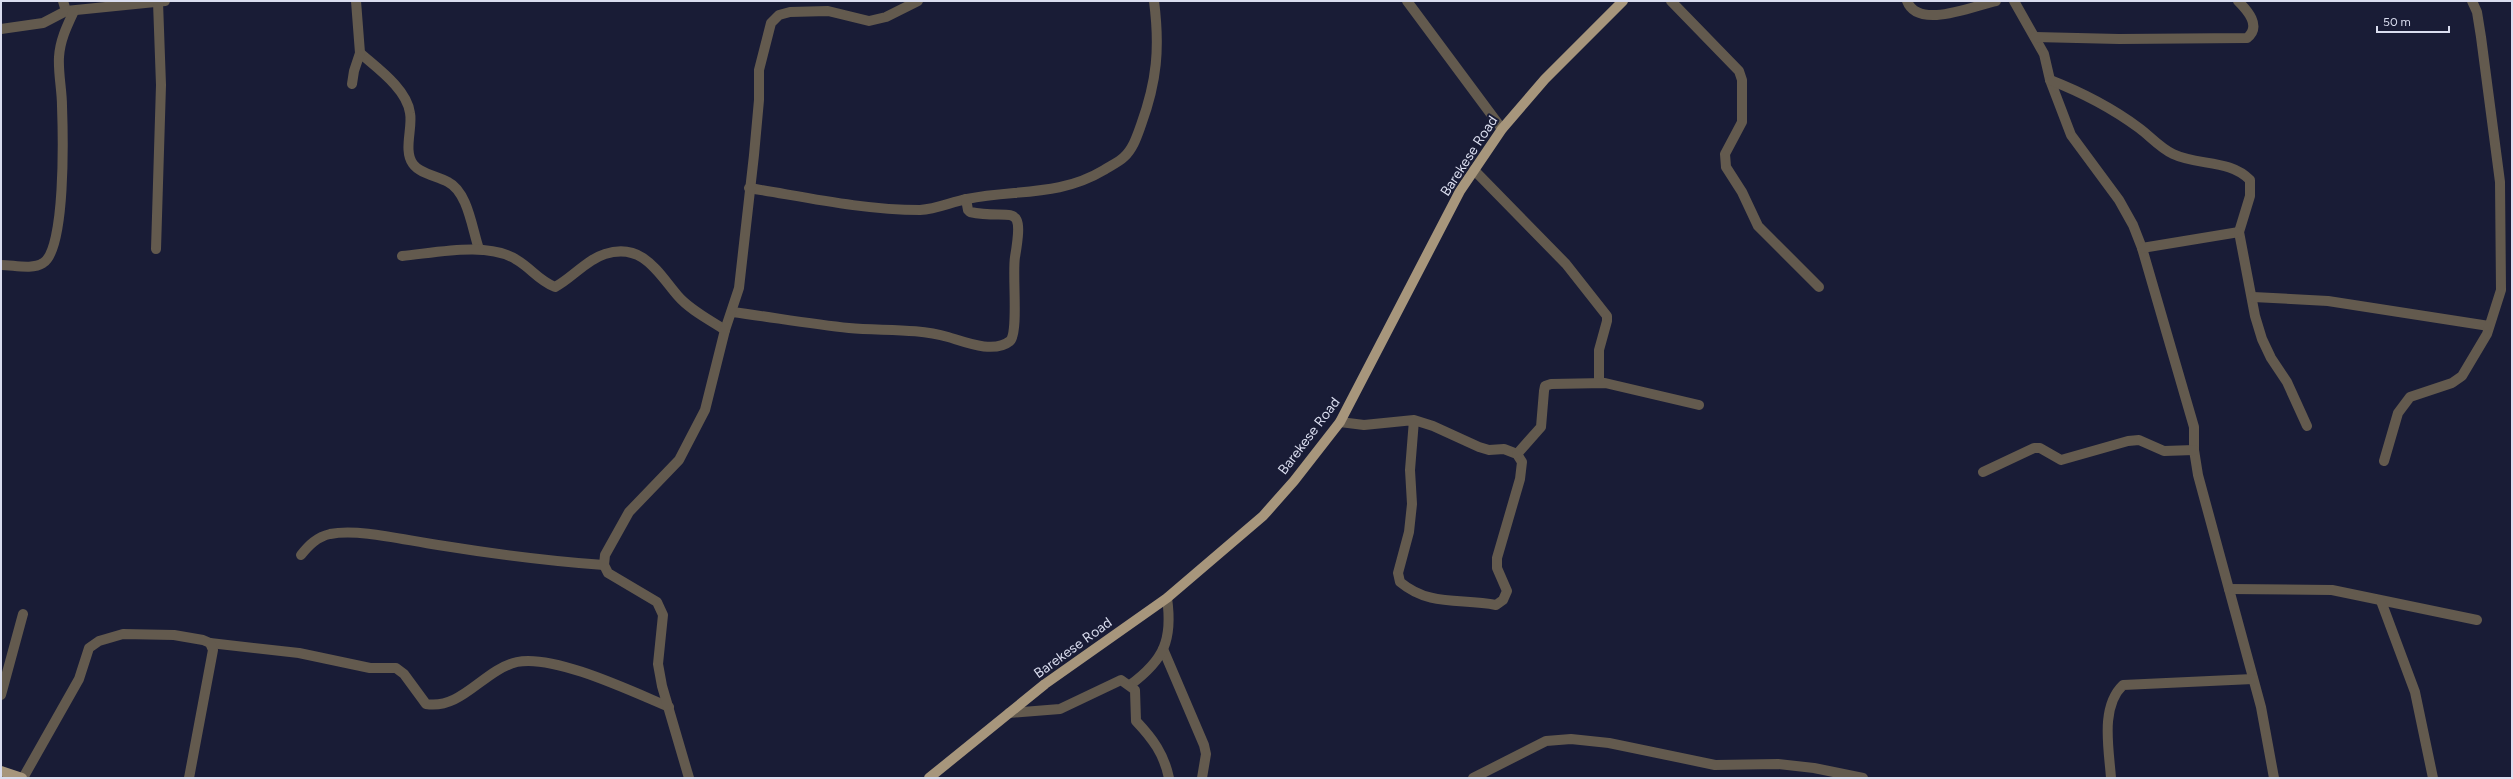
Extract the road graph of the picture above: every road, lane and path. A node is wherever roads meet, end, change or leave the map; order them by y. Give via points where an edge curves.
1 (63, 1) edge
2 (162, 1) edge
3 (356, 1) edge
4 (918, 1) edge
5 (1154, 1) edge
6 (1407, 1) edge
7 (1623, 1) edge
8 (1671, 1) edge
9 (1907, 1) edge
10 (1996, 1) edge
11 (2014, 1) edge
12 (2238, 1) edge
13 (2472, 1) edge
14 (70, 11) junction
15 (1, 28) edge
16 (2035, 37) junction
17 (360, 53) junction
18 (2050, 80) junction
19 (352, 84) dead end
20 (1502, 129) junction
21 (1474, 170) junction
22 (749, 188) junction
23 (966, 199) junction
24 (2239, 232) junction
25 (2142, 248) junction
26 (156, 249) dead end
27 (479, 249) junction
28 (402, 256) dead end
29 (1, 265) edge
30 (1819, 287) dead end
31 (2253, 297) junction
32 (732, 312) junction
33 (2489, 326) junction
34 (725, 330) junction
35 (1599, 383) junction
36 (1699, 405) dead end
37 (1414, 420) junction
38 (1340, 422) junction
39 (2307, 426) dead end
40 (2194, 450) junction
41 (1517, 454) junction
42 (2384, 461) dead end
43 (1983, 472) dead end
44 (301, 555) dead end
45 (604, 565) junction
46 (2229, 589) junction
47 (1167, 598) junction
48 (2381, 600) junction
49 (23, 614) dead end
50 (2478, 620) dead end
51 (210, 643) junction
52 (1163, 649) junction
53 (2253, 679) junction
54 (1130, 685) junction
55 (1, 695) edge
56 (670, 707) junction
57 (1009, 713) junction
58 (1, 771) edge
59 (22, 778) edge
60 (189, 778) edge
61 (689, 778) edge
62 (929, 778) edge
63 (1169, 778) edge
64 (1202, 778) edge
65 (1473, 778) edge
66 (1863, 778) edge
67 (2111, 778) edge
68 (2274, 778) edge
69 (2432, 778) edge

1 - 14 street
2 - 14 street
2 - 26 street
3 - 17 street
4 - 22 street via 886,17 869,21 828,11 790,12 779,15 771,23 759,70 759,100
5 - 23 street via 1157,60 1152,93 1133,146 1124,158 1086,181 1063,188
6 - 20 street
7 - 20 main road, Barekese Road via 1545,79
8 - 30 street via 1739,71 1742,80 1742,122 1725,154 1726,167 1742,192 1758,226
9 - 10 street via 1909,7 1920,15 1932,17
11 - 16 street
12 - 16 street via 2253,19 2253,28 2247,38
13 - 33 street via 2481,37 2500,182 2501,290
14 - 15 street via 43,23
14 - 29 street via 59,57 62,105 62,206 53,250 44,263 33,266
16 - 18 street via 2044,54
17 - 19 street
17 - 27 street via 393,82 408,104 411,114 412,164 460,190
18 - 24 street via 2079,91 2098,102 2139,127 2172,154 2243,173 2250,180 2252,187
18 - 25 street via 2071,135 2119,200
20 - 21 main road, Barekese Road
21 - 35 street via 1566,264 1607,316 1608,322 1599,350
21 - 38 main road, Barekese Road via 1460,191
22 - 23 street via 921,210 942,207
22 - 32 street via 740,281
23 - 32 street via 970,212 1004,213 1018,221 1013,269 1015,330 1011,340 1003,345 994,347 974,344 918,331 848,328
24 - 25 street
24 - 31 street
25 - 40 street via 2194,427
27 - 28 street
27 - 34 street via 517,260 541,281 555,287 604,254 621,250 634,254 649,261 687,305
31 - 33 street via 2328,301 2449,322
31 - 39 street via 2262,340 2287,382
32 - 34 street
33 - 42 street via 2462,376 2452,383 2410,397 2398,413
34 - 45 street via 705,410 680,460 629,512 605,556
35 - 36 street
35 - 41 street via 1546,386 1541,427
37 - 38 street via 1364,425
37 - 41 street via 1479,447 1489,450 1504,449
37 - 41 street via 1410,470 1412,504 1409,532 1398,573 1400,582 1407,588 1438,601 1477,601 1496,605 1503,600 1507,591 1497,568 1496,558 1520,478 1522,462
38 - 47 main road, Barekese Road via 1263,516
40 - 43 street via 2164,451 2139,440 2061,460 2040,448 2034,448
40 - 46 street via 2198,475
44 - 45 street via 310,543 320,537 346,533 532,560
45 - 56 street via 608,573 657,602 663,615 658,664 662,686
46 - 48 street via 2332,590
46 - 53 street
47 - 52 street via 1170,619
47 - 57 main road, Barekese Road via 1045,684
48 - 50 street
48 - 69 street via 2415,692
49 - 55 street
51 - 56 street via 299,653 370,668 396,668 404,674 426,704 439,706 457,698 499,669 529,660 557,663
51 - 59 street via 174,634 123,634 99,640 89,648 74,687
51 - 60 street via 213,650
52 - 54 street via 1154,664
52 - 64 street via 1204,745 1206,754
53 - 67 street via 2123,685 2110,705 2108,728
53 - 68 street
54 - 57 street via 1121,680 1060,709
54 - 63 street via 1135,690 1136,722 1155,742 1165,760
56 - 61 street
57 - 62 main road, Barekese Road
58 - 59 main road
65 - 66 street via 1546,741 1571,739 1609,743 1715,765 1778,764

